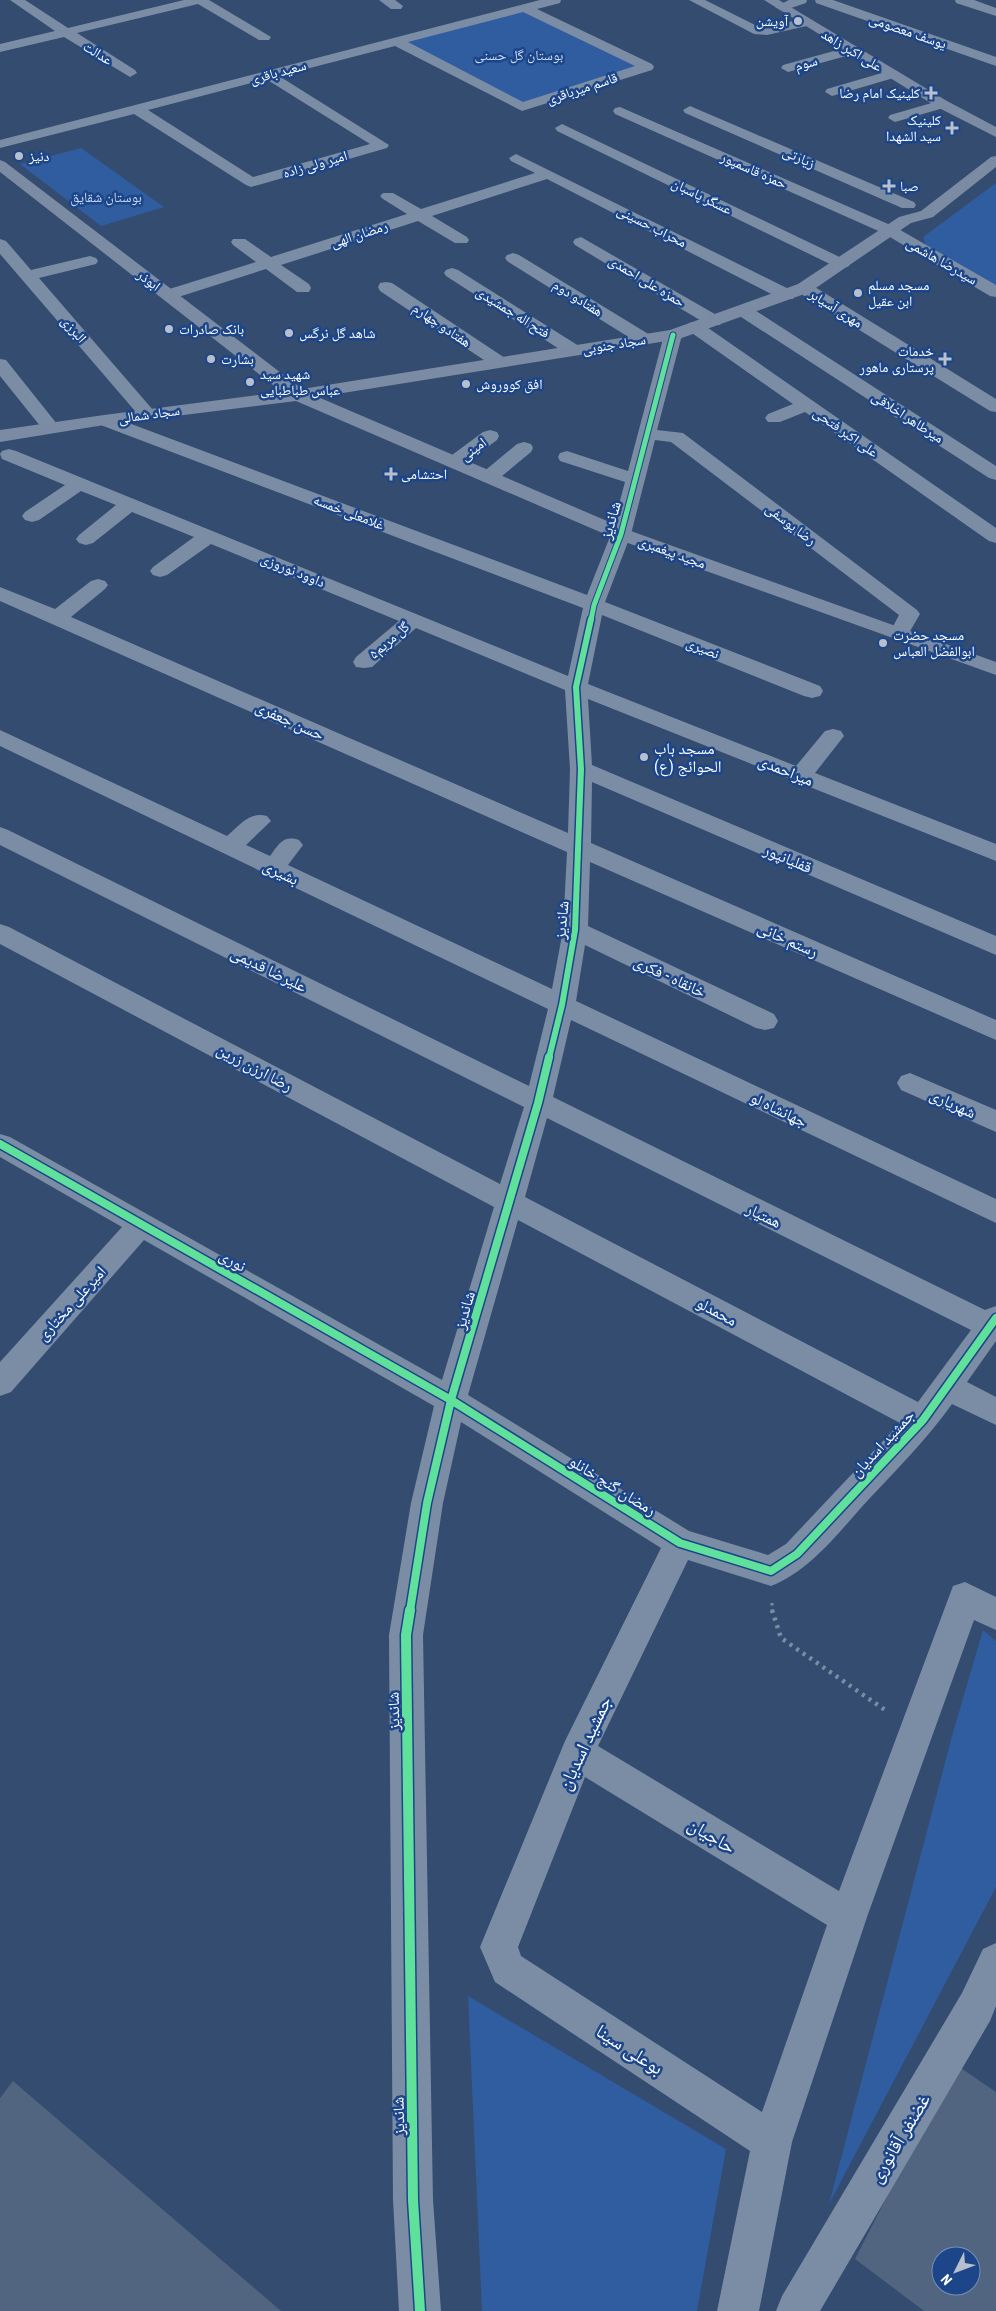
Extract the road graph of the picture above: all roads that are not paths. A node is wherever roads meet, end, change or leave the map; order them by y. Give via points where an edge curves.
1 (16, 0) edge
2 (200, 0) edge
3 (555, 0) edge
4 (695, 0) edge
5 (801, 0) edge
6 (821, 0) edge
7 (961, 0) edge
8 (776, 4) edge
9 (525, 8) junction
10 (996, 12) edge
11 (806, 22) junction
12 (66, 32) junction
13 (264, 37) dead end
14 (396, 41) junction
15 (0, 48) edge
16 (852, 50) junction
17 (996, 62) edge
18 (788, 68) dead end
19 (130, 73) dead end
20 (267, 74) junction
21 (892, 74) junction
22 (832, 92) dead end
23 (942, 104) junction
24 (136, 109) junction
25 (690, 110) dead end
26 (620, 111) dead end
27 (960, 114) junction
28 (996, 117) edge
29 (895, 118) dead end
30 (562, 128) dead end
31 (993, 136) edge
32 (0, 144) edge
33 (516, 158) dead end
34 (996, 160) edge
35 (0, 165) edge
36 (548, 174) junction
37 (922, 194) dead end
38 (388, 196) dead end
39 (907, 212) junction
40 (419, 215) junction
41 (889, 230) junction
42 (461, 240) dead end
43 (239, 242) dead end
44 (581, 242) dead end
45 (0, 244) edge
46 (513, 258) dead end
47 (90, 261) dead end
48 (269, 263) junction
49 (842, 264) junction
50 (452, 273) dead end
51 (28, 276) junction
52 (386, 287) dead end
53 (303, 288) dead end
54 (804, 288) junction
55 (996, 292) edge
56 (169, 295) junction
57 (787, 295) junction
58 (744, 311) junction
59 (714, 321) junction
60 (695, 327) junction
61 (673, 334) junction
62 (644, 339) junction
63 (573, 350) junction
64 (499, 362) junction
65 (0, 364) edge
66 (267, 370) junction
67 (362, 384) junction
68 (298, 394) junction
69 (807, 405) junction
70 (996, 407) edge
71 (147, 414) junction
72 (774, 418) dead end
73 (104, 420) junction
74 (50, 428) junction
75 (30, 431) junction
76 (647, 434) junction
77 (0, 436) edge
78 (490, 436) dead end
79 (524, 448) dead end
80 (567, 457) dead end
81 (4, 459) edge
82 (455, 462) junction
83 (996, 474) edge
84 (489, 477) junction
85 (635, 479) junction
86 (80, 483) junction
87 (130, 504) junction
88 (32, 516) dead end
89 (621, 534) junction
90 (209, 536) junction
91 (996, 537) edge
92 (86, 539) dead end
93 (160, 571) dead end
94 (98, 585) dead end
95 (0, 593) edge
96 (594, 604) junction
97 (57, 618) junction
98 (413, 619) junction
99 (899, 634) junction
100 (364, 662) dead end
101 (996, 669) edge
102 (576, 687) junction
103 (812, 691) dead end
104 (833, 736) dead end
105 (0, 738) edge
106 (581, 770) junction
107 (800, 776) junction
108 (258, 821) dead end
109 (0, 835) edge
110 (291, 845) dead end
111 (229, 847) junction
112 (580, 847) junction
113 (996, 853) edge
114 (273, 868) junction
115 (575, 930) junction
116 (0, 933) edge
117 (996, 946) edge
118 (562, 1005) junction
119 (765, 1021) dead end
120 (996, 1031) edge
121 (910, 1083) dead end
122 (538, 1103) junction
123 (996, 1122) edge
124 (0, 1144) edge
125 (510, 1202) junction
126 (996, 1212) edge
127 (141, 1224) junction
128 (993, 1322) edge
129 (2, 1377) edge
130 (947, 1386) junction
131 (452, 1400) junction
132 (996, 1412) edge
133 (923, 1420) junction
134 (680, 1543) junction
135 (771, 1571) joint
136 (996, 1615) edge
137 (577, 1753) junction
138 (848, 1917) junction
139 (499, 1947) joint
140 (996, 1962) edge
141 (986, 2014) edge
142 (772, 2142) junction
143 (420, 2311) edge
144 (738, 2311) edge
145 (797, 2311) edge

1 - 12 street, عدالت
2 - 12 street
2 - 13 street
3 - 9 street, سعید باقری
4 - 11 street via 754,30 768,31
5 - 8 street
6 - 17 street, یوسف معصومی
7 - 10 street
8 - 11 main road, علی اکبر زاهد
9 - 14 street, سعید باقری
9 - 14 street, قاسم میرباقری via 647,67 522,107
11 - 16 main road, علی اکبر زاهد
12 - 15 street
12 - 19 street, عدالت
14 - 20 street, سعید باقری
16 - 18 street, سوم
16 - 21 main road, علی اکبر زاهد
20 - 24 street, سعید باقری
20 - 24 street, امیر ولی زاده via 382,145 251,182
21 - 22 street
21 - 23 main road, علی اکبر زاهد
23 - 27 main road, علی اکبر زاهد
23 - 29 street
24 - 32 street, سعید باقری
25 - 39 street, زیارتی
26 - 41 street, حمزه قاسمپور
27 - 28 main road, علی اکبر زاهد
27 - 31 main road, علی اکبر زاهد
30 - 49 street, عسگر پاسبان
33 - 36 street, محراب حسینی
34 - 39 main road via 928,214
35 - 56 main road, ابوذر
36 - 40 street, رمضان الهی
36 - 57 street, محراب حسینی
37 - 39 main road, سجاد جنوبی
38 - 40 street
39 - 41 main road, سجاد جنوبی
40 - 42 street
40 - 48 street, رمضان الهی
41 - 49 main road, سجاد جنوبی
41 - 55 street, سیدرضا هاشمی
43 - 48 street
44 - 59 street, حمزه علی احمدی
45 - 51 street, البرزی
46 - 62 street, هفتادو دوم
47 - 51 street
48 - 53 street
48 - 56 street, رمضان الهی
49 - 54 main road, سجاد جنوبی
50 - 63 street, فتح اله جمشیدی
51 - 71 street, البرزی
52 - 64 street, هفتادو چهارم
54 - 57 main road, سجاد جنوبی
54 - 70 street, مهری آسیابر
56 - 66 main road, ابوذر
57 - 58 main road, سجاد جنوبی
58 - 59 main road, سجاد جنوبی
58 - 83 street, میرطاهر اخلاقی
59 - 60 main road, سجاد جنوبی
60 - 61 main road, سجاد جنوبی
60 - 69 street, علی اکبر فتحی
61 - 62 main road, سجاد جنوبی
61 - 76 street, شاندیز
62 - 63 main road, سجاد جنوبی
63 - 64 main road, سجاد جنوبی
64 - 67 main road, سجاد جنوبی
65 - 74 street
66 - 67 main road
66 - 68 main road, ابوذر
67 - 68 main road, سجاد جنوبی
68 - 71 main road, سجاد شمالی
68 - 82 main road, مجید پیغمبری
69 - 72 street
69 - 91 street, علی اکبر فتحی
71 - 73 main road, سجاد شمالی
73 - 74 main road, سجاد شمالی
73 - 96 street, غلامعلی خمسه
74 - 75 main road, سجاد شمالی
75 - 77 main road, سجاد شمالی
75 - 81 street
76 - 85 street, شاندیز
76 - 99 street, رضا یوسفی via 676,437 910,614
78 - 82 street, امینی
79 - 84 street
80 - 85 street
81 - 86 street, داوود نوروزی
82 - 84 main road, مجید پیغمبری
84 - 89 main road, مجید پیغمبری
85 - 89 street, شاندیز
86 - 87 street, داوود نوروزی
86 - 88 street
87 - 90 street, داوود نوروزی
87 - 92 street
89 - 96 street, شاندیز
89 - 99 main road, مجید پیغمبری
90 - 93 street
90 - 98 street, داوود نوروزی
94 - 97 street
95 - 97 street, حسن جعفری
96 - 102 street, شاندیز
96 - 103 street, نصیری
97 - 112 street, حسن جعفری
98 - 100 street, گل مریم۵
98 - 102 street, داوود نوروزی
99 - 101 main road, مجید پیغمبری
102 - 106 street, شاندیز
102 - 107 street, میراحمدی
104 - 107 street
105 - 111 street, بشیری
106 - 112 street, شاندیز
106 - 117 street, قفلیانپور
107 - 113 street, میراحمدی
108 - 111 street
109 - 122 street, علیرضا قدیمی
110 - 114 street
111 - 114 street, بشیری
112 - 115 street, شاندیز
112 - 120 street, رستم خانی
114 - 118 street, بشیری
115 - 118 street, شاندیز
115 - 119 street, خانقاه - فکری
116 - 125 street, رضا ارزن زرین
118 - 122 street, شاندیز
118 - 126 street, جهانشاه لو
121 - 123 street, شهریاری
122 - 125 street, شاندیز
122 - 128 street, همتیار
124 - 127 street, نوری
125 - 131 street, شاندیز
125 - 133 street, محمدلو
127 - 129 street, امیرعلی مختاری
127 - 131 street, نوری
128 - 130 street, جمشید اسدیان
130 - 132 street
130 - 133 street, جمشید اسدیان
131 - 134 street, رمضان گنج خانلو
131 - 143 street, شاندیز via 428,1503 406,1634 413,2200
133 - 135 street, جمشید اسدیان via 797,1554
134 - 135 street, رمضان گنج خانلو
134 - 137 street, جمشید اسدیان
136 - 138 street via 965,1597
137 - 138 street, حاجیان
137 - 139 street, جمشید اسدیان
138 - 142 street
139 - 142 street, بوعلی سینا via 508,1969
140 - 141 street, غضنفر آقانوری
141 - 145 street, غضنفر آقانوری
142 - 144 street

